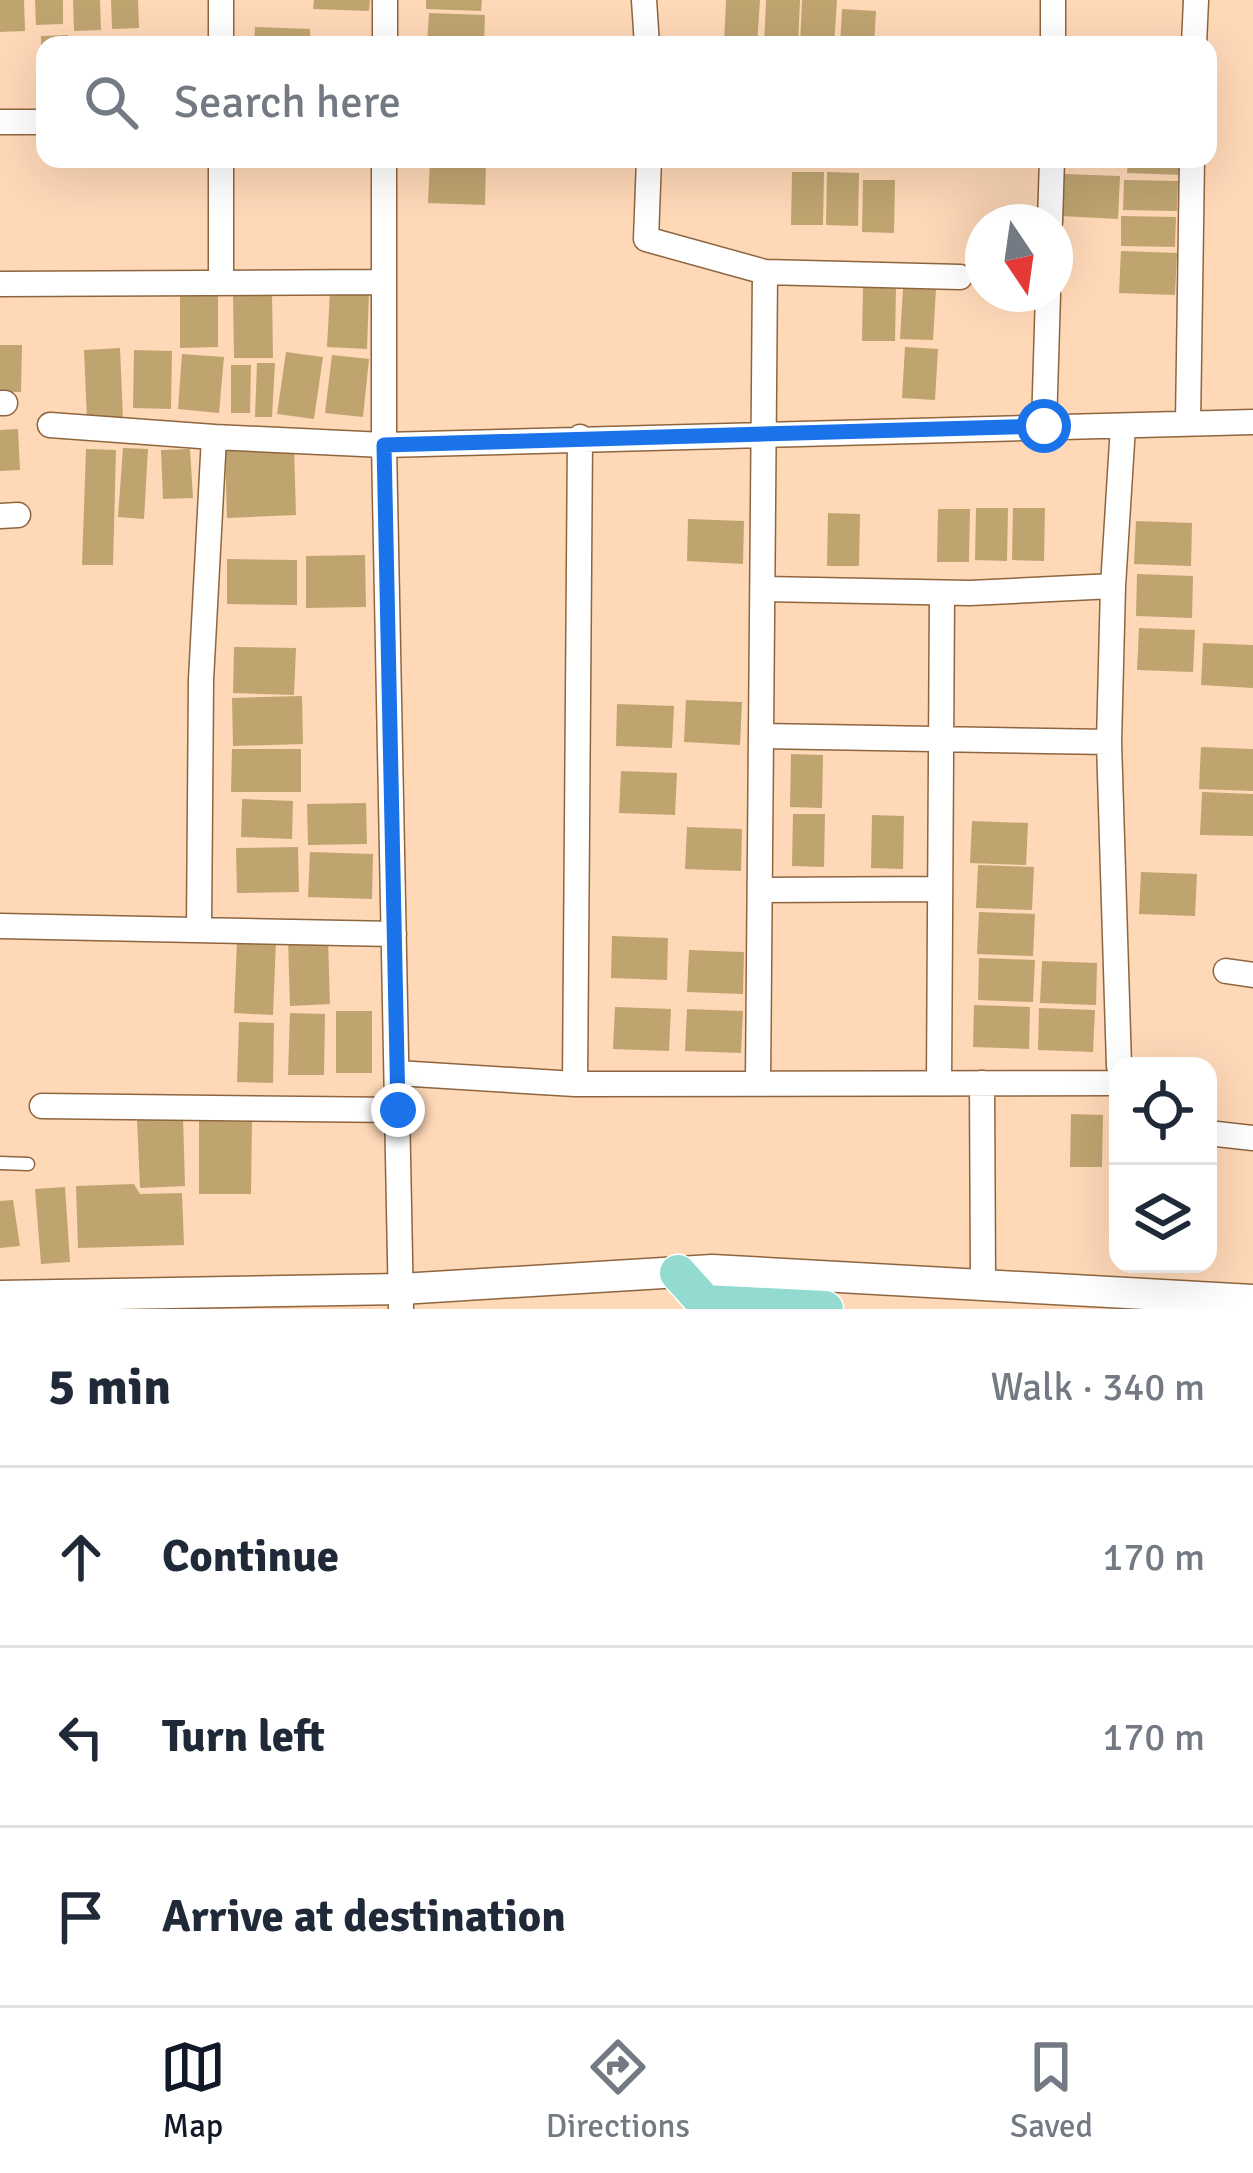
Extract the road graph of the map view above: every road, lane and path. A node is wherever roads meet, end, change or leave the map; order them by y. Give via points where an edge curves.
1 (221, 0) edge
2 (385, 0) edge
3 (644, 0) edge
4 (1053, 0) edge
5 (1196, 0) edge
6 (221, 36) edge
7 (385, 36) edge
8 (646, 36) edge
9 (1053, 36) edge
10 (1194, 36) edge
11 (0, 122) edge
12 (36, 122) edge
13 (221, 168) edge
14 (385, 168) edge
15 (649, 168) edge
16 (1052, 168) edge
17 (1192, 168) edge
18 (1051, 204) edge
19 (764, 272) junction
20 (960, 277) dead end
21 (221, 280) junction
22 (384, 282) junction
23 (0, 284) edge
24 (1047, 312) edge
25 (1253, 422) edge
26 (1188, 423) junction
27 (50, 425) dead end
28 (1044, 426) junction
29 (1123, 426) junction
30 (766, 431) junction
31 (214, 437) junction
32 (580, 437) junction
33 (384, 445) junction
34 (1113, 586) junction
35 (764, 589) junction
36 (942, 593) junction
37 (762, 736) junction
38 (941, 740) junction
39 (1109, 742) junction
40 (760, 890) junction
41 (940, 890) junction
42 (0, 926) edge
43 (199, 930) junction
44 (394, 934) junction
45 (1226, 971) dead end
46 (1253, 975) edge
47 (1119, 1057) edge
48 (397, 1073) junction
49 (758, 1082) junction
50 (939, 1083) junction
51 (982, 1083) junction
52 (1109, 1083) edge
53 (575, 1084) junction
54 (42, 1106) dead end
55 (398, 1110) junction
56 (1217, 1134) edge
57 (1253, 1138) edge
58 (0, 1162) edge
59 (28, 1163) dead end
60 (678, 1274) junction
61 (983, 1281) junction
62 (0, 1296) edge
63 (456, 1297) edge
64 (401, 1299) edge
65 (1253, 1300) edge
66 (65, 1302) edge
67 (709, 1305) edge
68 (824, 1309) edge

1 - 6 street
2 - 7 street
3 - 8 street
4 - 9 street
5 - 10 street
11 - 12 street
13 - 21 street
14 - 22 street
15 - 19 street via 646,239
16 - 18 street
17 - 26 street
19 - 20 street
19 - 30 street
21 - 22 street
21 - 23 street
22 - 33 street
24 - 28 street
25 - 26 street
26 - 29 street
27 - 31 street
28 - 29 street
28 - 30 street
29 - 34 street
30 - 32 street
30 - 35 street
31 - 33 street
31 - 43 street
32 - 33 street
32 - 53 street
33 - 44 street
34 - 36 street
34 - 39 street
35 - 36 street
35 - 37 street
36 - 38 street
37 - 38 street
37 - 40 street
38 - 39 street
38 - 41 street
39 - 47 street
40 - 41 street
40 - 49 street
41 - 50 street
42 - 43 street
43 - 44 street
44 - 48 street
45 - 46 street
48 - 53 street
48 - 55 street
49 - 50 street
49 - 53 street
50 - 51 street
51 - 52 street
51 - 61 street
54 - 55 street
55 - 64 street
56 - 57 street
58 - 59 lane
60 - 61 street
60 - 63 street
60 - 67 main road
61 - 65 street
62 - 66 street
63 - 64 street
64 - 66 street
67 - 68 main road

